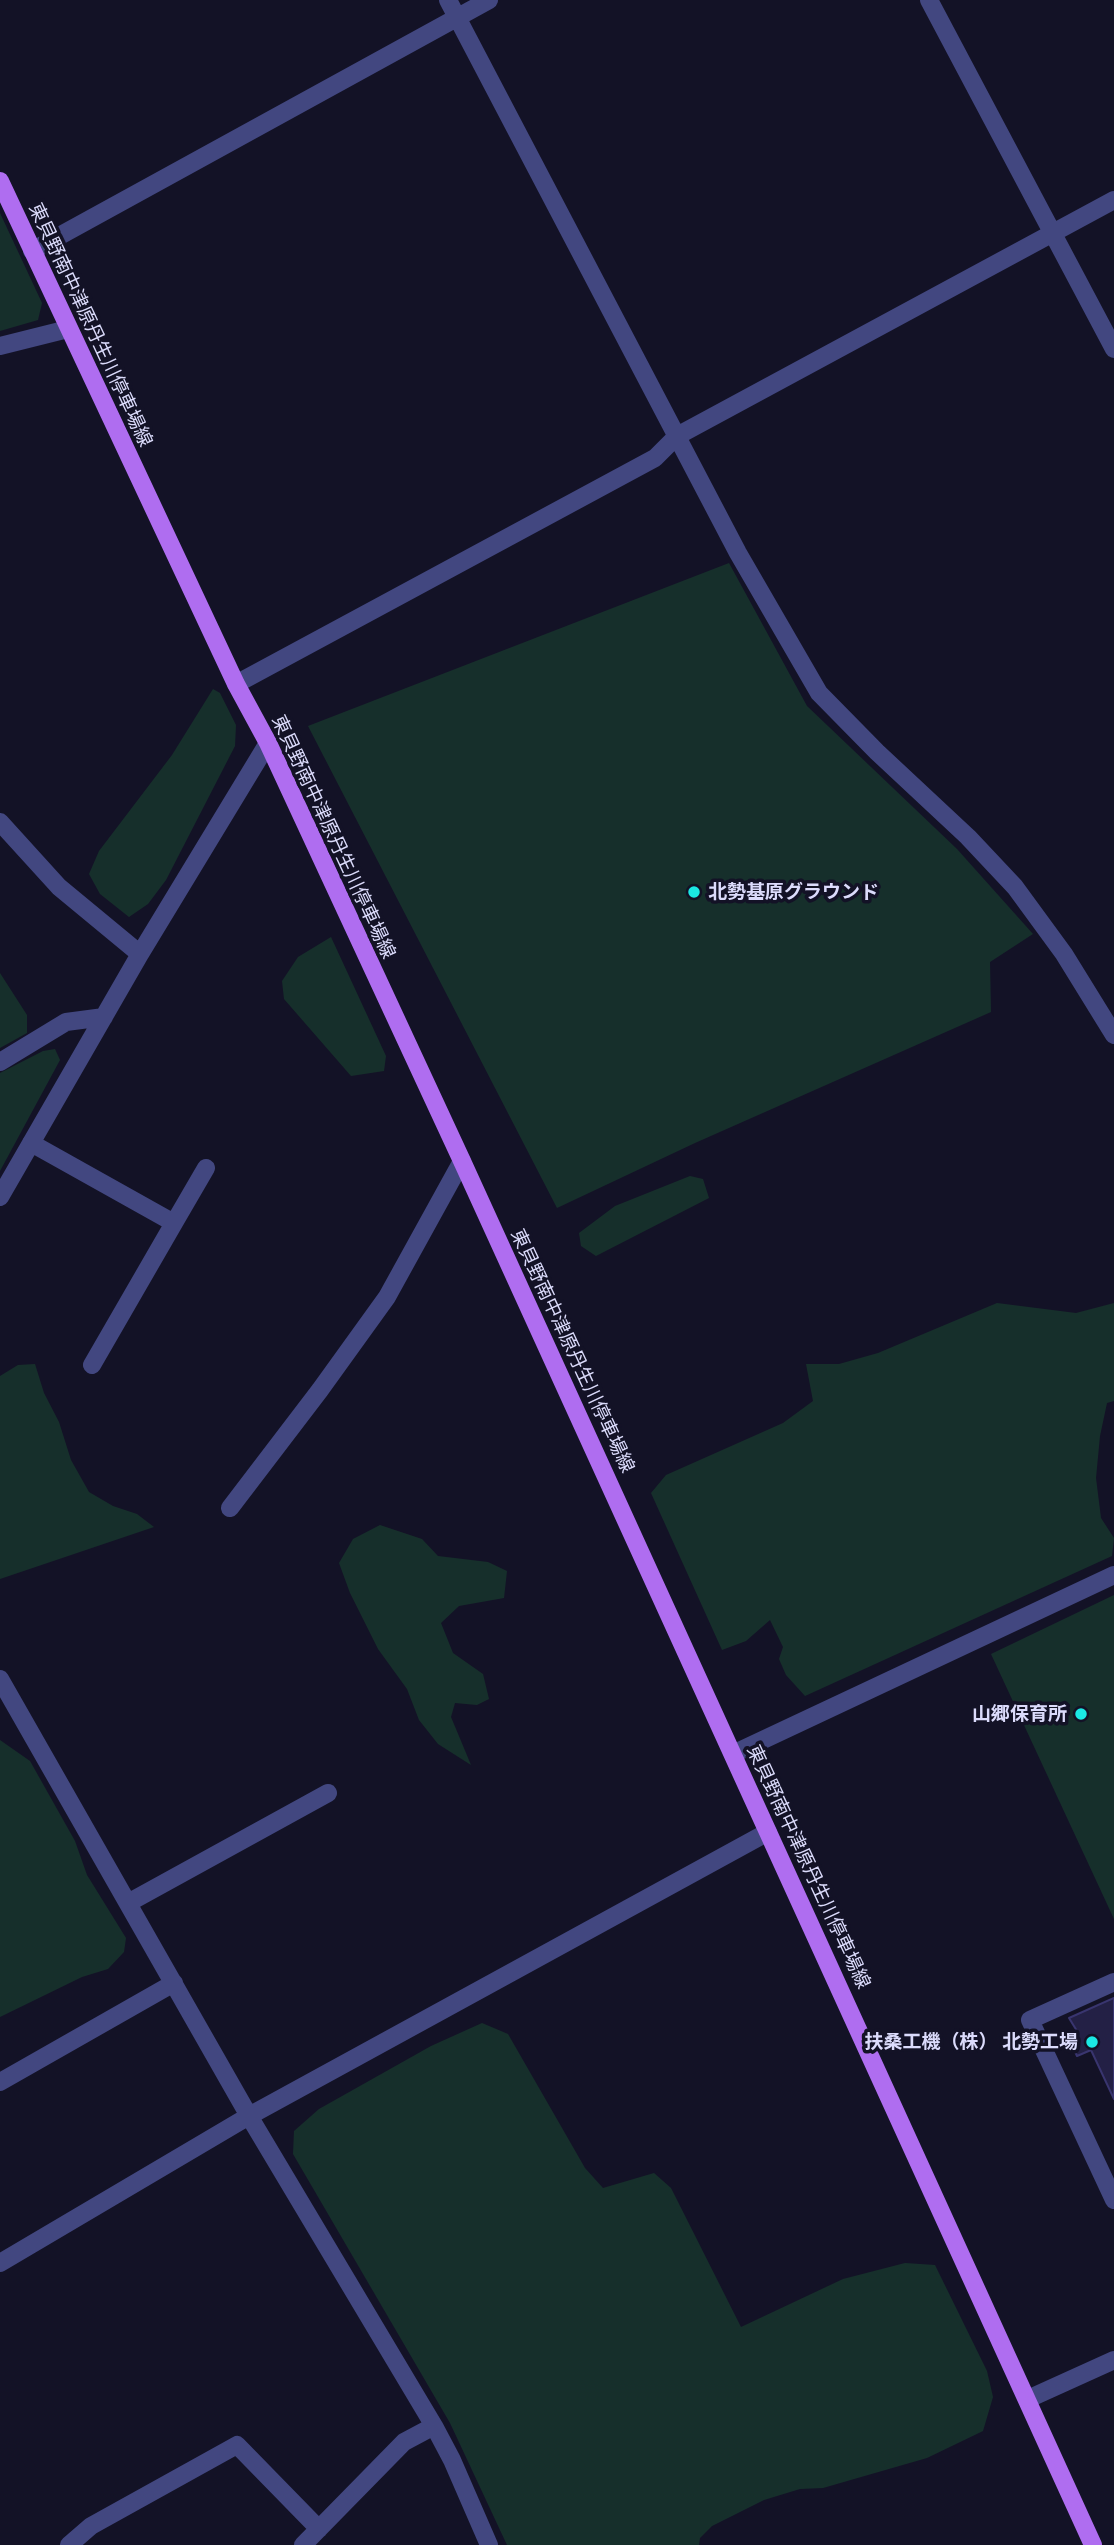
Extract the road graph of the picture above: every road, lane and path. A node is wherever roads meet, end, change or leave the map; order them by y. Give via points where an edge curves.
1 (448, 0) edge
2 (489, 0) edge
3 (929, 0) edge
4 (457, 17) junction
5 (0, 181) edge
6 (1114, 200) edge
7 (1052, 233) junction
8 (32, 251) junction
9 (68, 329) junction
10 (0, 346) edge
11 (1114, 349) edge
12 (677, 436) junction
13 (236, 684) junction
14 (268, 743) junction
15 (0, 822) edge
16 (141, 954) junction
17 (104, 1017) junction
18 (1114, 1035) edge
19 (0, 1062) edge
20 (31, 1143) junction
21 (461, 1161) junction
22 (206, 1168) dead end
23 (0, 1197) edge
24 (174, 1223) junction
25 (92, 1365) dead end
26 (230, 1508) dead end
27 (1114, 1575) edge
28 (0, 1679) edge
29 (733, 1754) junction
30 (328, 1793) dead end
31 (768, 1832) junction
32 (128, 1903) junction
33 (1114, 1982) edge
34 (174, 1983) junction
35 (0, 2082) edge
36 (249, 2116) junction
37 (1114, 2200) edge
38 (0, 2263) edge
39 (1114, 2360) edge
40 (1028, 2399) junction
41 (434, 2426) junction
42 (319, 2529) junction
43 (69, 2545) edge
44 (303, 2545) edge
45 (489, 2545) edge
46 (1093, 2545) edge

1 - 4 street
2 - 4 street
3 - 7 street
4 - 8 street
4 - 12 street
5 - 8 main road, 東貝野南中津原丹生川停車場線
6 - 7 street
7 - 11 street
7 - 12 street
8 - 9 main road, 東貝野南中津原丹生川停車場線
9 - 10 street
9 - 13 main road, 東貝野南中津原丹生川停車場線
12 - 13 street via 655,458
12 - 18 street via 819,693 1015,887
13 - 14 main road, 東貝野南中津原丹生川停車場線
14 - 16 street
14 - 21 main road, 東貝野南中津原丹生川停車場線
15 - 16 street via 59,887
16 - 17 street
17 - 19 street via 66,1022
17 - 20 street
20 - 23 street
20 - 24 street
21 - 26 street via 387,1297
21 - 29 main road, 東貝野南中津原丹生川停車場線
22 - 24 street
24 - 25 street
27 - 29 street
28 - 32 street
29 - 31 main road, 東貝野南中津原丹生川停車場線
30 - 32 street
31 - 36 street
31 - 40 main road, 東貝野南中津原丹生川停車場線
32 - 34 street
33 - 37 street via 1030,2020
34 - 35 street
34 - 36 street
36 - 38 street
36 - 41 street
39 - 40 street
40 - 46 main road, 東貝野南中津原丹生川停車場線
41 - 42 street via 404,2442
41 - 45 street
42 - 43 street via 237,2445 91,2526
42 - 44 street

